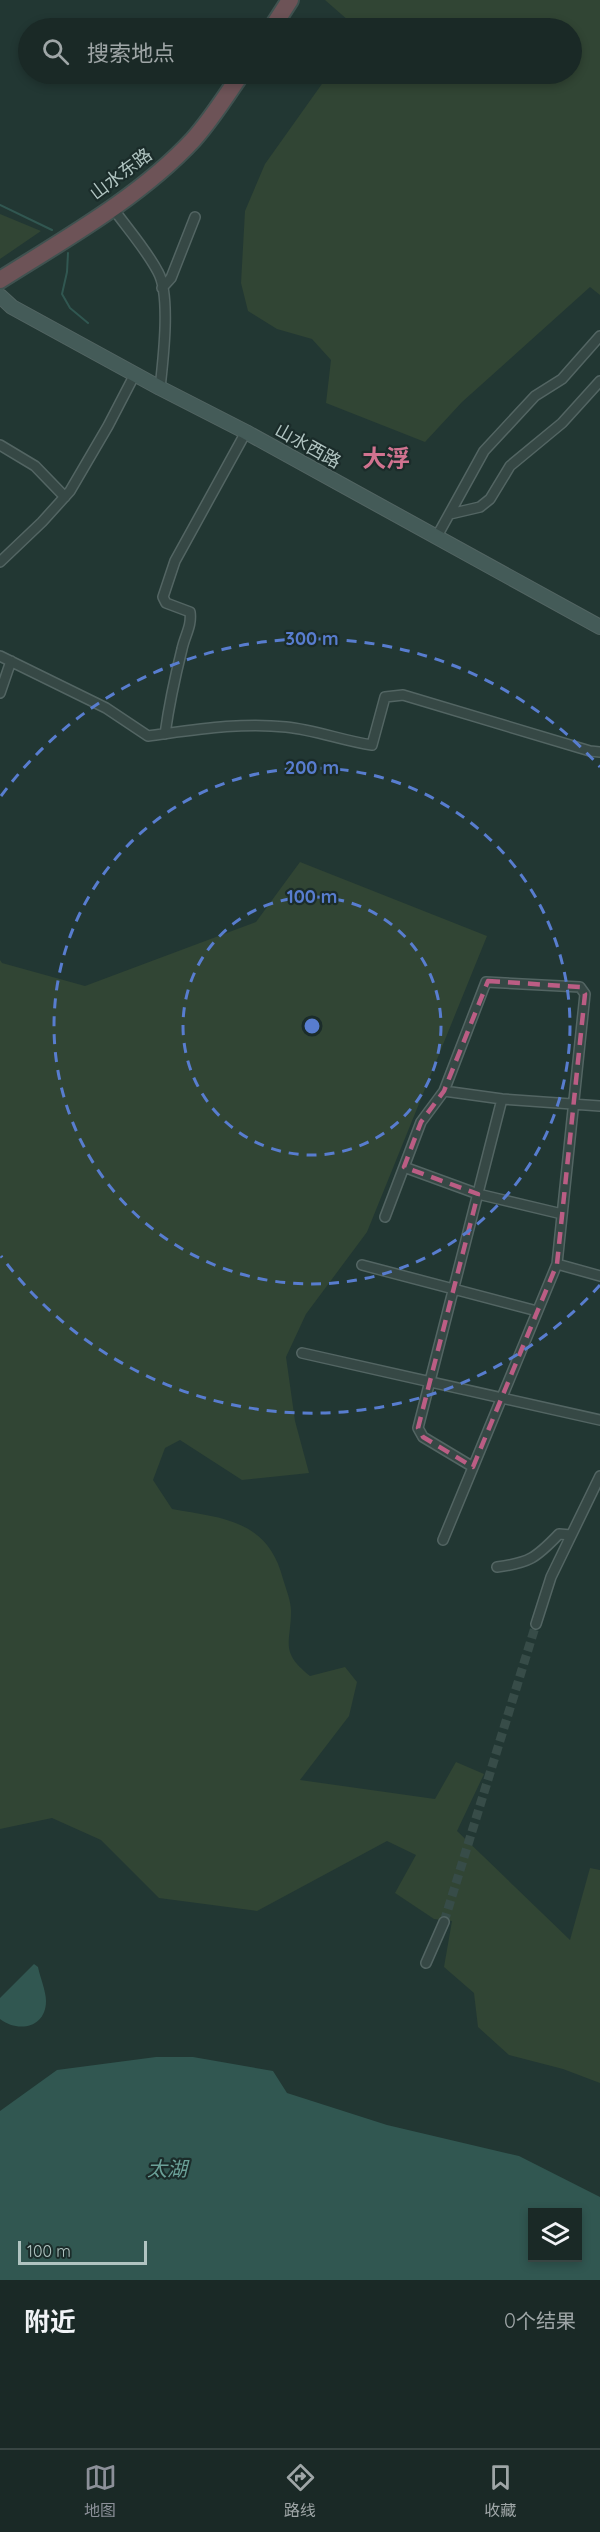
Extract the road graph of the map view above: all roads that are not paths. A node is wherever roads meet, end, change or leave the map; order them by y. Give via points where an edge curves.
1 (290, 0) edge
2 (278, 18) edge
3 (234, 84) edge
4 (112, 207) junction
5 (195, 217) dead end
6 (0, 280) edge
7 (162, 288) junction
8 (0, 296) edge
9 (600, 336) edge
10 (135, 374) junction
11 (600, 381) edge
12 (160, 388) junction
13 (246, 432) junction
14 (0, 446) edge
15 (64, 497) junction
16 (450, 514) junction
17 (436, 538) junction
18 (0, 562) edge
19 (600, 627) edge
20 (0, 656) edge
21 (11, 661) junction
22 (0, 693) edge
23 (165, 734) junction
24 (600, 752) edge
25 (444, 1092) junction
26 (502, 1099) junction
27 (573, 1104) junction
28 (600, 1106) edge
29 (404, 1167) junction
30 (478, 1194) junction
31 (562, 1214) junction
32 (385, 1217) dead end
33 (557, 1264) junction
34 (362, 1265) dead end
35 (600, 1276) edge
36 (454, 1290) junction
37 (537, 1311) junction
38 (302, 1353) dead end
39 (429, 1382) junction
40 (502, 1397) junction
41 (600, 1420) edge
42 (473, 1467) junction
43 (599, 1478) edge
44 (571, 1535) junction
45 (443, 1540) dead end
46 (497, 1567) dead end
47 (536, 1624) tunnel mouth
48 (444, 1922) tunnel mouth
49 (426, 1963) dead end

1 - 2 highway
3 - 4 highway, 山水东路 via 194,139 153,177
4 - 6 highway, 山水东路
4 - 7 street via 160,273
5 - 7 street via 171,278
7 - 12 street via 164,347
8 - 10 street, 山水西路 via 12,307
9 - 16 street via 562,379 535,396 484,452
10 - 12 street, 山水西路
10 - 15 street
11 - 16 street via 562,423 510,466 480,507
12 - 13 street, 山水西路
13 - 17 street, 山水西路
13 - 23 street via 176,561 163,597 166,603 190,612 192,622 183,643
14 - 15 street via 35,466
15 - 18 street
16 - 17 street
17 - 19 street, 山水西路
20 - 21 street
21 - 22 street
21 - 23 street via 106,708 148,736
23 - 24 street via 227,726 285,727 372,745 386,697 403,695
25 - 26 street
25 - 27 street via 488,981 580,987 585,994
25 - 29 street via 421,1122
26 - 27 street
26 - 30 street
27 - 28 street
27 - 31 street
29 - 30 street
29 - 32 street
30 - 31 street
30 - 36 street
31 - 33 street
33 - 35 street
33 - 37 street
34 - 36 street
36 - 37 street
36 - 39 street
37 - 40 street
38 - 39 street
39 - 40 street
39 - 42 street via 418,1428 423,1437
40 - 41 street
40 - 42 street
42 - 45 street
43 - 44 street
44 - 46 street via 559,1534 523,1564
44 - 47 street via 551,1577
48 - 49 street

